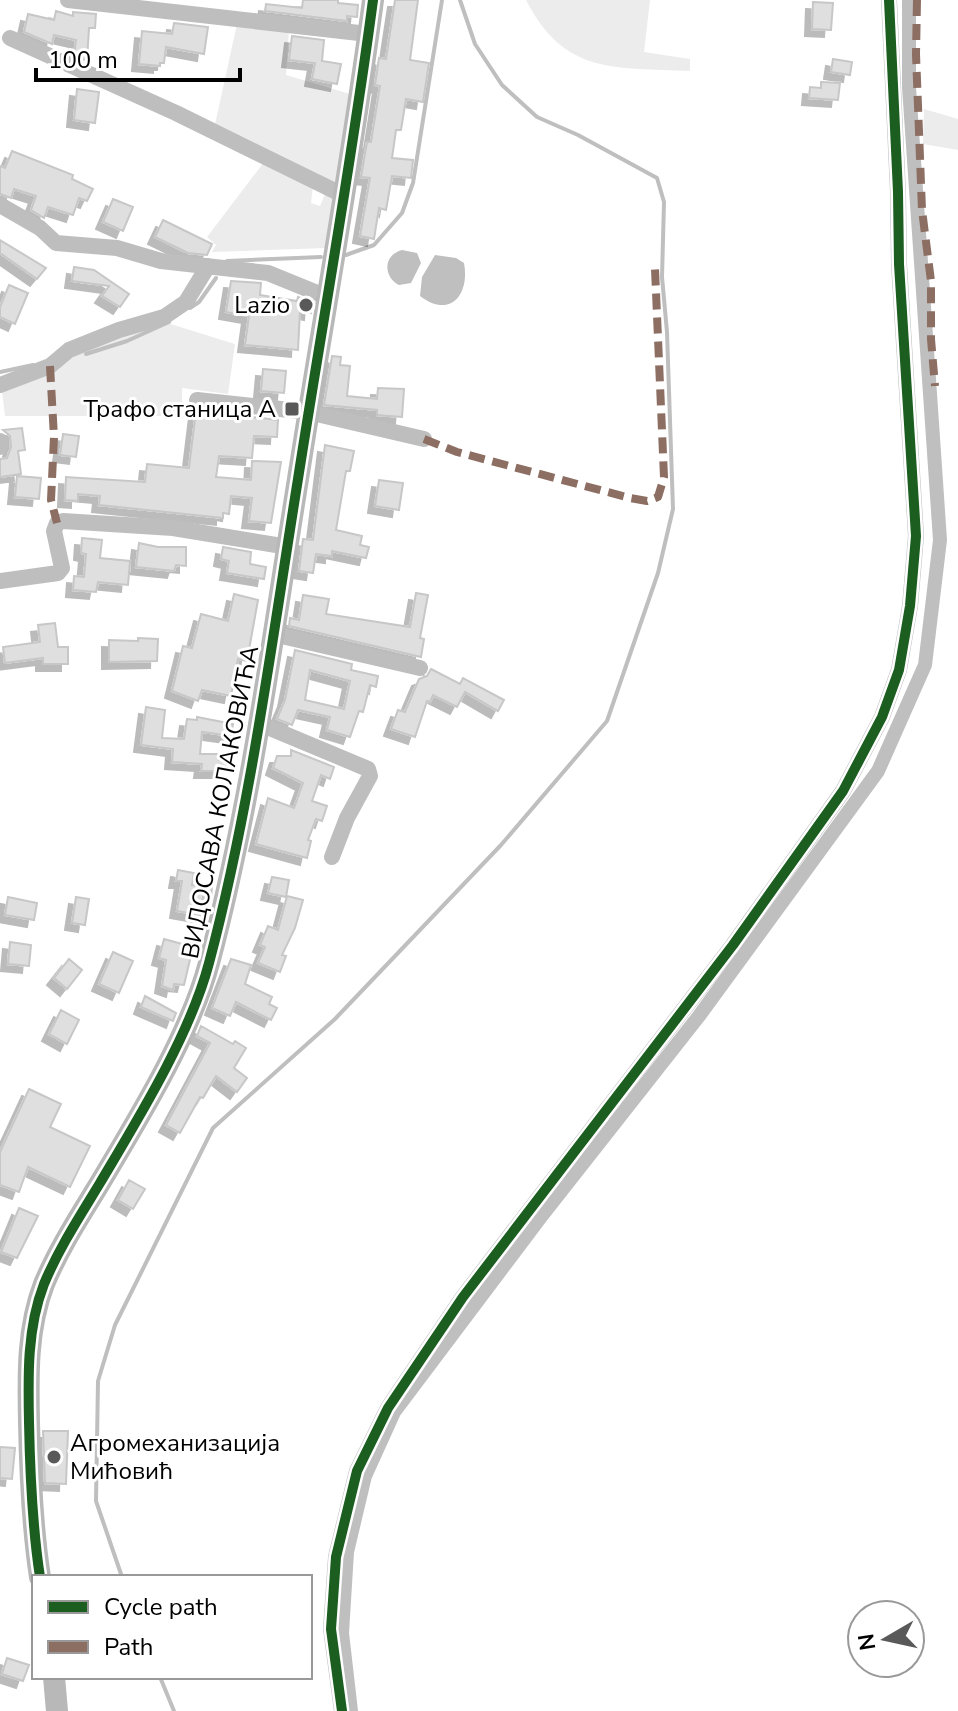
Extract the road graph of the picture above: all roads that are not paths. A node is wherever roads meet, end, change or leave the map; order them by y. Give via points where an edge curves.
1 (68, 0) edge
2 (373, 0) edge
3 (889, 0) edge
4 (368, 34) junction
5 (10, 38) dead end
6 (345, 196) junction
7 (0, 205) edge
8 (208, 266) junction
9 (327, 297) junction
10 (0, 385) edge
11 (197, 400) dead end
12 (308, 412) junction
13 (424, 439) dead end
14 (288, 547) junction
15 (0, 581) edge
16 (273, 634) junction
17 (420, 668) dead end
18 (258, 723) junction
19 (332, 857) dead end
20 (40, 1575) edge
21 (54, 1679) edge
22 (57, 1711) edge
23 (342, 1711) edge

1 - 4 street
2 - 4 street, ВИДОСАВА КОЛАКОВИЋА
3 - 23 street via 916,536 899,670 882,717 835,802 733,945 463,1297 388,1408 357,1471 336,1557 331,1629
4 - 6 street, ВИДОСАВА КОЛАКОВИЋА
5 - 6 street
6 - 9 street, ВИДОСАВА КОЛАКОВИЋА
7 - 8 street via 56,243 117,248 161,261
8 - 9 street via 268,273
8 - 10 street via 186,302 164,317 69,350 50,366
9 - 12 street, ВИДОСАВА КОЛАКОВИЋА
11 - 12 street
12 - 13 street
12 - 14 street, ВИДОСАВА КОЛАКОВИЋА
14 - 15 street via 173,528 63,521 54,531 62,568 58,573
14 - 16 street, ВИДОСАВА КОЛАКОВИЋА
16 - 17 street
16 - 18 street, ВИДОСАВА КОЛАКОВИЋА
18 - 19 street via 368,769 370,776
18 - 20 street, ВИДОСАВА КОЛАКОВИЋА via 225,899 196,1004 57,1258 34,1315 29,1469
21 - 22 street

